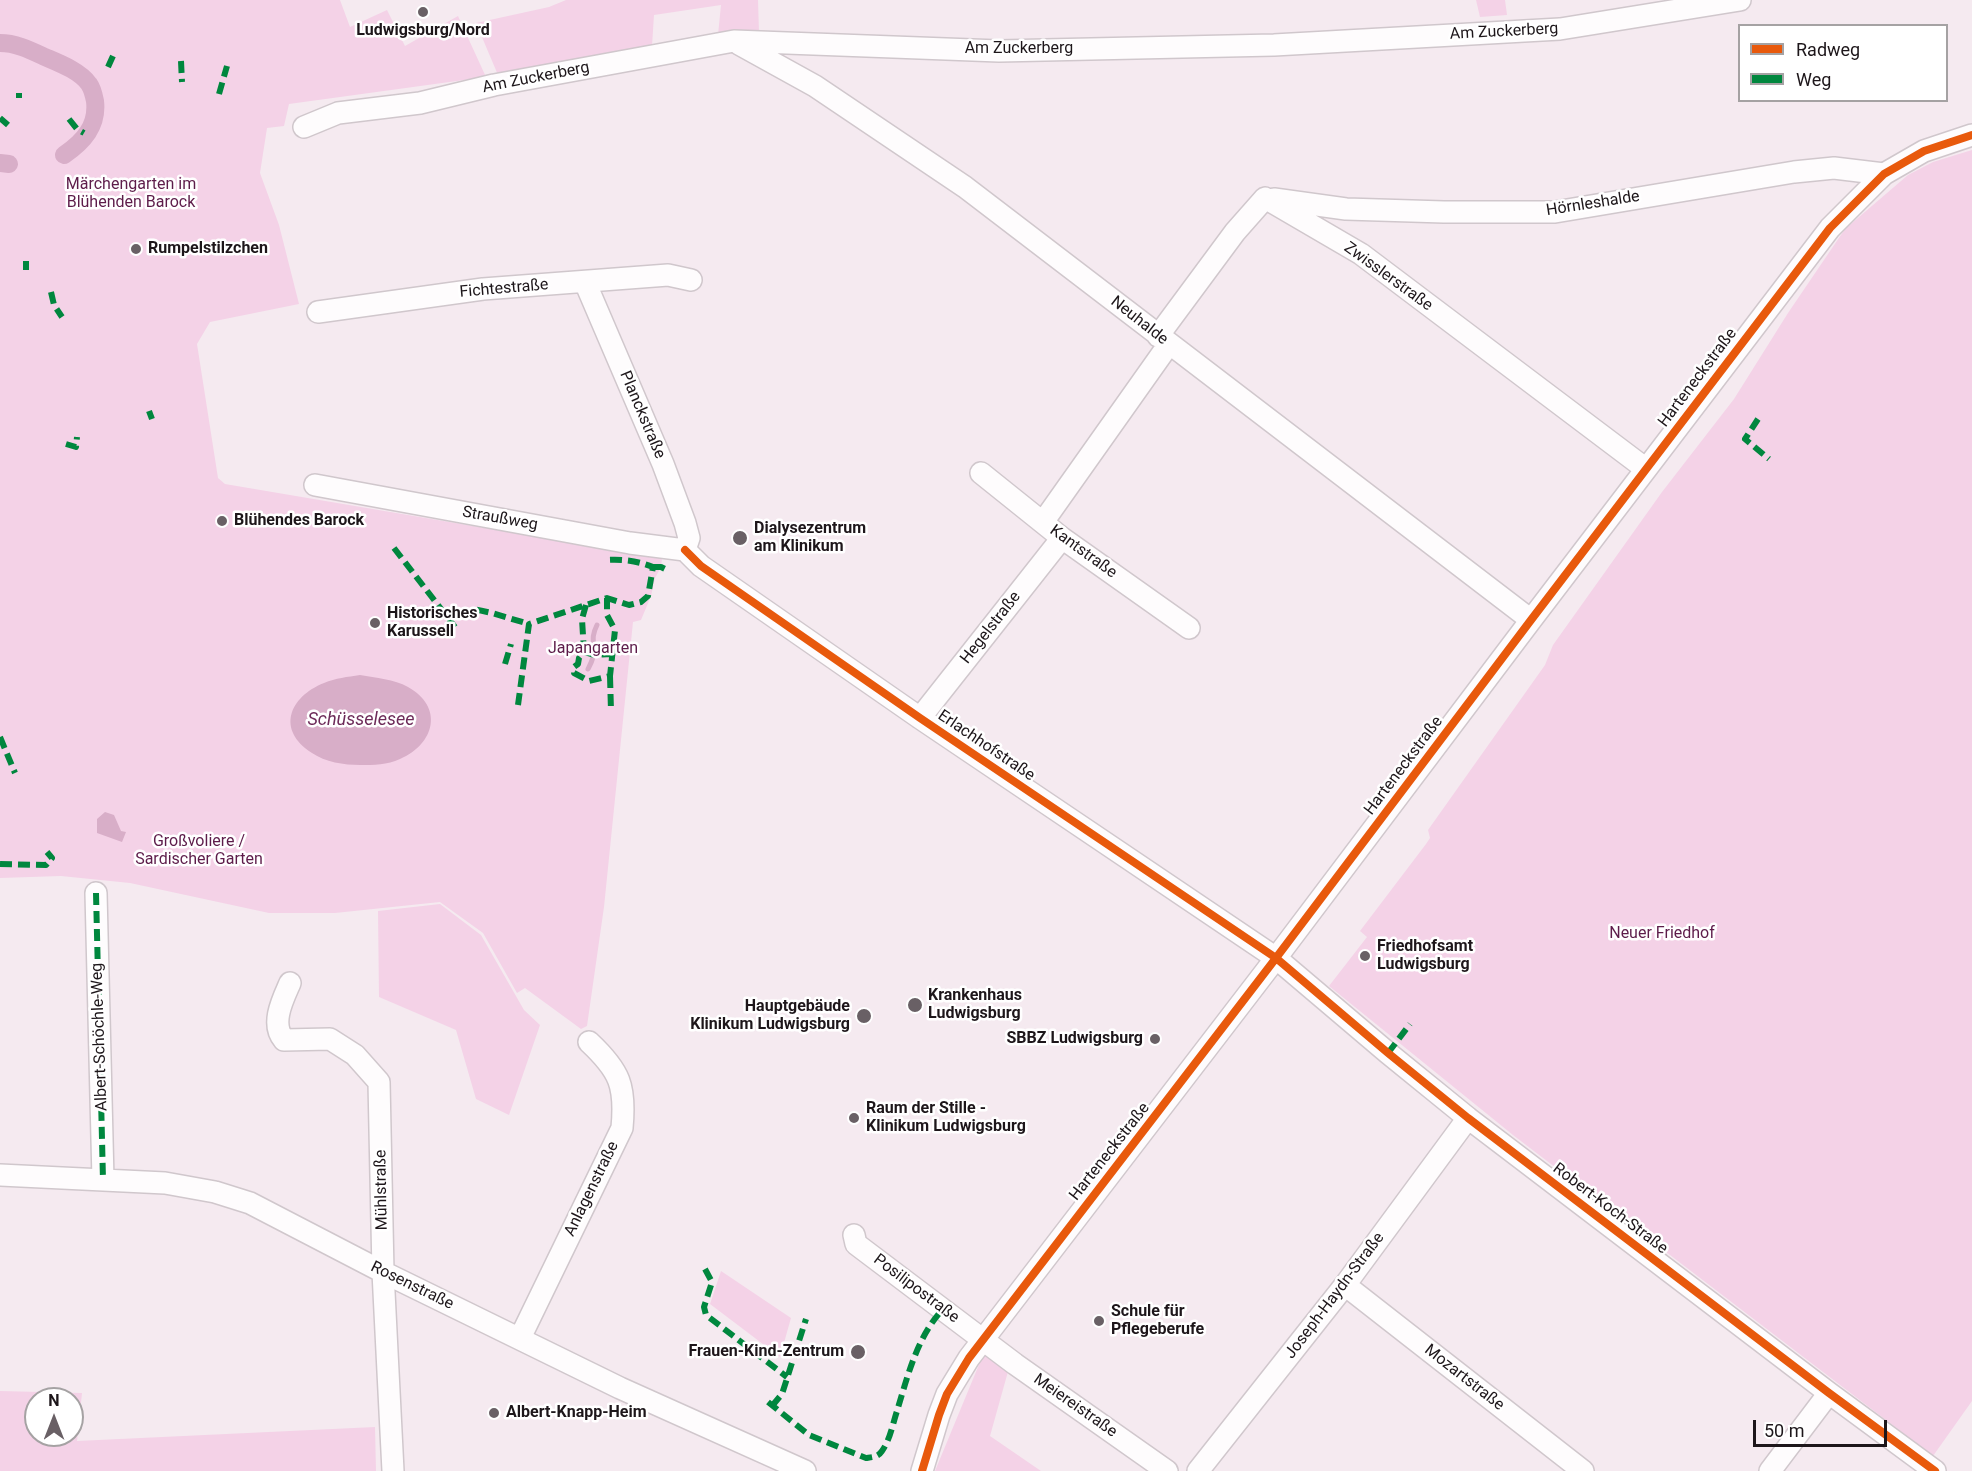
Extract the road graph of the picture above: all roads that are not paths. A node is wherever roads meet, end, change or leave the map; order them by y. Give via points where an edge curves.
1 (1740, 0) edge
2 (734, 41) junction
3 (304, 127) dead end
4 (1972, 135) edge
5 (1884, 174) junction
6 (1265, 198) junction
7 (691, 280) dead end
8 (585, 282) junction
9 (318, 312) dead end
10 (1163, 340) junction
11 (1646, 469) junction
12 (981, 473) dead end
13 (315, 484) dead end
14 (1043, 522) junction
15 (1062, 538) junction
16 (685, 550) junction
17 (1531, 620) junction
18 (1189, 627) dead end
19 (920, 718) junction
20 (96, 893) dead end
21 (1276, 958) junction
22 (290, 983) dead end
23 (589, 1042) dead end
24 (1468, 1118) junction
25 (0, 1175) edge
26 (103, 1180) junction
27 (854, 1235) dead end
28 (383, 1272) junction
29 (1345, 1284) junction
30 (520, 1338) junction
31 (984, 1339) junction
32 (1829, 1393) junction
33 (393, 1471) edge
34 (805, 1471) edge
35 (922, 1471) edge
36 (1167, 1471) edge
37 (1198, 1471) edge
38 (1583, 1471) edge
39 (1770, 1471) edge
40 (1935, 1471) edge

1 - 2 street, Am Zuckerberg via 1560,29 1274,45 999,51
2 - 3 street, Am Zuckerberg via 420,103 338,113
2 - 10 street, Neuhalde via 815,86 965,187
4 - 5 street, Harteneckstraße via 1924,151
5 - 6 street, Hörnleshalde via 1834,168 1794,172 1555,212 1346,209
5 - 11 street, Harteneckstraße via 1830,228
6 - 10 street via 1235,232
6 - 11 street, Zwisslerstraße via 1361,254
7 - 8 street, Fichtestraße via 668,275
8 - 9 street, Fichtestraße via 483,289
8 - 16 street, Planckstraße via 663,464 689,538
10 - 14 street
10 - 17 street, Neuhalde
11 - 17 street, Harteneckstraße
12 - 14 street, Kantstraße
13 - 16 street, Straußweg
14 - 15 street, Kantstraße
15 - 18 street, Kantstraße
15 - 19 street, Hegelstraße
16 - 19 street, Erlachhofstraße via 701,566
17 - 21 street, Harteneckstraße
19 - 21 street, Erlachhofstraße
20 - 26 street, Albert-Schöchle-Weg
21 - 24 street, Robert-Koch-Straße
21 - 31 street, Harteneckstraße
22 - 28 street, Mühlstraße via 278,1010 280,1036 284,1040 330,1039 355,1055 380,1082
23 - 30 street, Anlagenstraße via 609,1060 620,1082 622,1128
24 - 29 street, Joseph-Haydn-Straße
24 - 32 street, Robert-Koch-Straße
25 - 26 street, Rosenstraße
26 - 28 street, Rosenstraße via 165,1183 250,1203
27 - 31 street, Posilipostraße via 856,1244
28 - 30 street, Rosenstraße
28 - 33 street, Mühlstraße
29 - 37 street, Joseph-Haydn-Straße
29 - 38 street, Mozartstraße
30 - 34 street, Rosenstraße via 620,1388
31 - 35 street, Harteneckstraße via 947,1394
31 - 36 street, Meiereistraße
32 - 39 street
32 - 40 street, Robert-Koch-Straße

